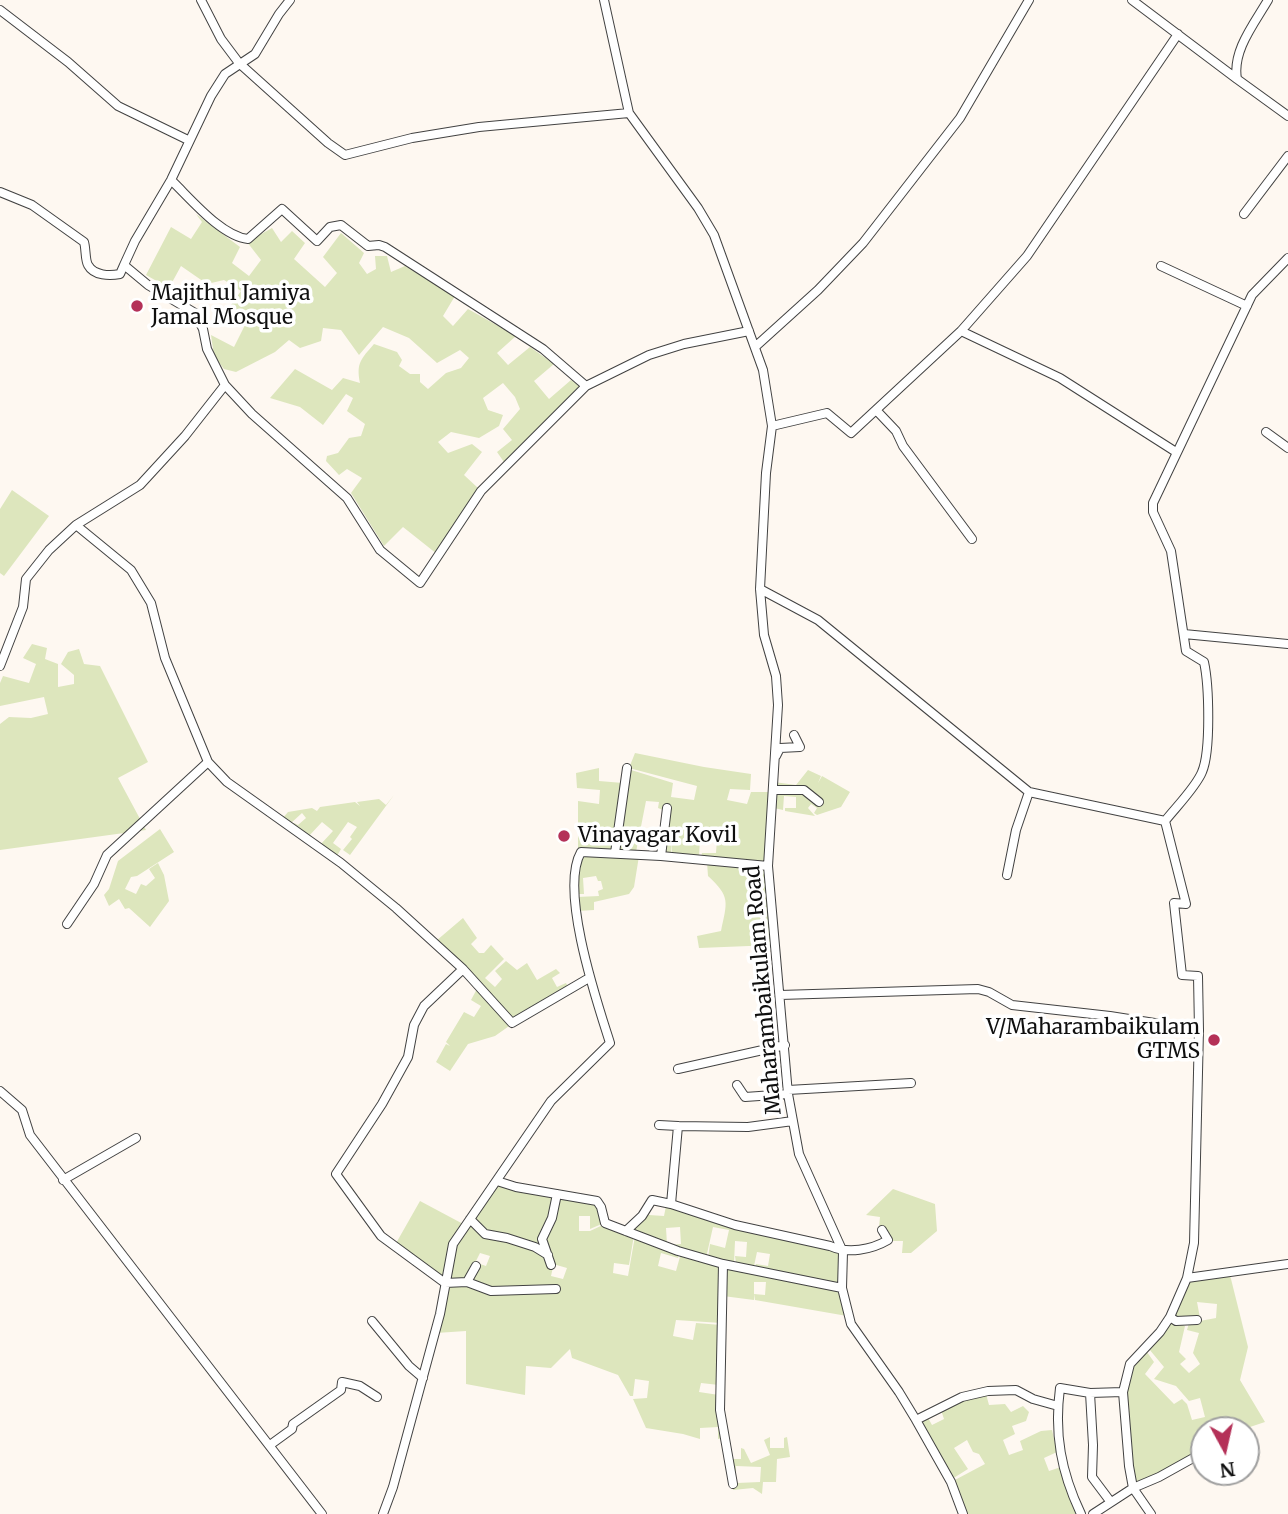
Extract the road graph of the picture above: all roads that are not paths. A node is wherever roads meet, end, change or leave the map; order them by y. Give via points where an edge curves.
1 (201, 0) edge
2 (290, 0) edge
3 (604, 0) edge
4 (1028, 0) edge
5 (1132, 0) edge
6 (1268, 0) edge
7 (0, 10) edge
8 (1178, 34) junction
9 (239, 64) junction
10 (1237, 79) junction
11 (629, 113) junction
12 (1288, 116) edge
13 (188, 140) junction
14 (1288, 156) edge
15 (170, 180) junction
16 (0, 192) edge
17 (1244, 214) dead end
18 (1288, 258) edge
19 (124, 264) junction
20 (1161, 266) dead end
21 (1247, 306) junction
22 (750, 331) junction
23 (961, 331) junction
24 (755, 347) junction
25 (225, 385) junction
26 (586, 386) junction
27 (877, 411) junction
28 (772, 426) junction
29 (1266, 432) dead end
30 (1288, 448) edge
31 (1176, 452) junction
32 (76, 525) junction
33 (972, 539) dead end
34 (761, 589) junction
35 (1184, 634) junction
36 (1288, 644) edge
37 (0, 666) edge
38 (794, 735) dead end
39 (775, 759) junction
40 (208, 762) junction
41 (627, 768) dead end
42 (774, 790) junction
43 (1029, 792) junction
44 (819, 802) dead end
45 (667, 808) dead end
46 (1165, 821) junction
47 (615, 853) junction
48 (661, 856) junction
49 (772, 872) junction
50 (1007, 875) dead end
51 (67, 924) dead end
52 (463, 969) junction
53 (589, 978) junction
54 (780, 995) junction
55 (1199, 1030) junction
56 (785, 1045) junction
57 (678, 1069) dead end
58 (911, 1083) dead end
59 (737, 1085) dead end
60 (0, 1091) edge
61 (788, 1092) junction
62 (793, 1121) junction
63 (659, 1125) dead end
64 (678, 1126) junction
65 (136, 1138) dead end
66 (64, 1180) junction
67 (497, 1181) junction
68 (557, 1194) junction
69 (671, 1204) junction
70 (470, 1219) junction
71 (882, 1230) dead end
72 (626, 1231) junction
73 (843, 1252) junction
74 (548, 1255) junction
75 (723, 1264) junction
76 (1288, 1264) edge
77 (551, 1265) dead end
78 (477, 1266) dead end
79 (1186, 1278) junction
80 (467, 1282) junction
81 (445, 1283) junction
82 (842, 1288) junction
83 (555, 1289) dead end
84 (1170, 1317) junction
85 (1197, 1320) dead end
86 (372, 1321) dead end
87 (423, 1378) junction
88 (1124, 1392) junction
89 (1090, 1393) junction
90 (377, 1397) dead end
91 (1058, 1406) junction
92 (916, 1420) junction
93 (270, 1445) junction
94 (1190, 1460) edge
95 (733, 1484) dead end
96 (1133, 1488) junction
97 (1110, 1501) junction
98 (322, 1514) edge
99 (383, 1514) edge
100 (962, 1514) edge
101 (1081, 1514) edge
102 (1093, 1514) edge
103 (1151, 1514) edge

1 - 9 street
2 - 9 street via 255,54
3 - 11 street, Maharambaikulam Road
4 - 24 street via 960,118 863,243
5 - 8 street
6 - 10 street via 1240,50
7 - 13 street via 118,106
8 - 10 street
8 - 23 street via 1027,256
9 - 11 street via 345,155 479,127
9 - 13 street via 225,74
10 - 12 street
11 - 22 street, Maharambaikulam Road via 713,235
13 - 15 street
14 - 17 street
15 - 19 street
15 - 26 street via 237,238 248,239 282,209 317,241 330,228 341,225 368,246 385,247 543,349
16 - 19 street via 32,205 84,242 87,263 94,271 120,274
18 - 21 street
19 - 25 street via 148,285 195,313
20 - 21 street
21 - 31 street
22 - 24 street, Maharambaikulam Road
22 - 26 street via 649,355
23 - 27 street
23 - 31 street via 1060,378
24 - 28 street, Maharambaikulam Road
25 - 26 street via 347,498 380,550 420,583 481,491
25 - 32 street via 140,485
27 - 28 street via 850,433 827,413
27 - 33 street
28 - 34 street, Maharambaikulam Road
29 - 30 street
31 - 35 street via 1153,512 1171,551
32 - 37 street via 26,579 23,607
32 - 40 street via 131,570 151,603 165,658
34 - 39 street, Maharambaikulam Road via 764,635 778,705
34 - 43 street via 818,620
35 - 36 street
35 - 46 street via 1186,652 1204,662 1207,674 1208,748 1202,773
38 - 39 street via 800,747 780,748
39 - 42 street, Maharambaikulam Road
40 - 51 street via 107,855
40 - 52 street via 227,782 387,900
41 - 47 street
42 - 44 street via 804,790
42 - 49 street, Maharambaikulam Road
43 - 46 street
43 - 50 street
45 - 48 street
46 - 55 street via 1186,904 1174,903 1182,975 1198,976
47 - 48 street
47 - 53 street via 580,852 576,859 575,906
48 - 49 street
49 - 54 street, Maharambaikulam Road
52 - 53 street via 512,1023
52 - 81 street via 424,1006 414,1025 408,1057 336,1174 382,1236
53 - 67 street via 611,1043 551,1101
54 - 55 street via 978,989 1012,1005
54 - 56 street, Maharambaikulam Road
55 - 79 street via 1194,1243
56 - 57 street
56 - 61 street, Maharambaikulam Road
58 - 61 street
59 - 61 street via 745,1097
60 - 66 street via 22,1110 30,1135
61 - 62 street, Maharambaikulam Road
62 - 64 street via 748,1127
62 - 73 street, Maharambaikulam Road via 799,1154
63 - 64 street
64 - 69 street
65 - 66 street
66 - 93 street
67 - 68 street
67 - 70 street
68 - 72 street via 597,1201 606,1223
68 - 74 street via 542,1239
69 - 72 street via 652,1200
69 - 73 street
70 - 74 street via 485,1234
70 - 81 street via 453,1244
71 - 73 street via 888,1240
72 - 75 street
73 - 82 street, Maharambaikulam Road
74 - 77 street
75 - 82 street
75 - 95 street via 720,1410
76 - 79 street
78 - 80 street
79 - 84 street
80 - 81 street
80 - 83 street via 491,1290
81 - 87 street
82 - 92 street, Maharambaikulam Road via 850,1324
84 - 85 street
84 - 88 street via 1130,1364
86 - 87 street
87 - 99 street
88 - 89 street
88 - 96 street
89 - 91 street via 1060,1388
89 - 97 street via 1092,1477
90 - 93 street via 342,1382 341,1391
91 - 92 street via 1016,1390 988,1391 962,1397
91 - 101 street via 1057,1443
92 - 100 street, Maharambaikulam Road via 951,1482
93 - 98 street
94 - 96 street
96 - 97 street
96 - 103 street
97 - 102 street

